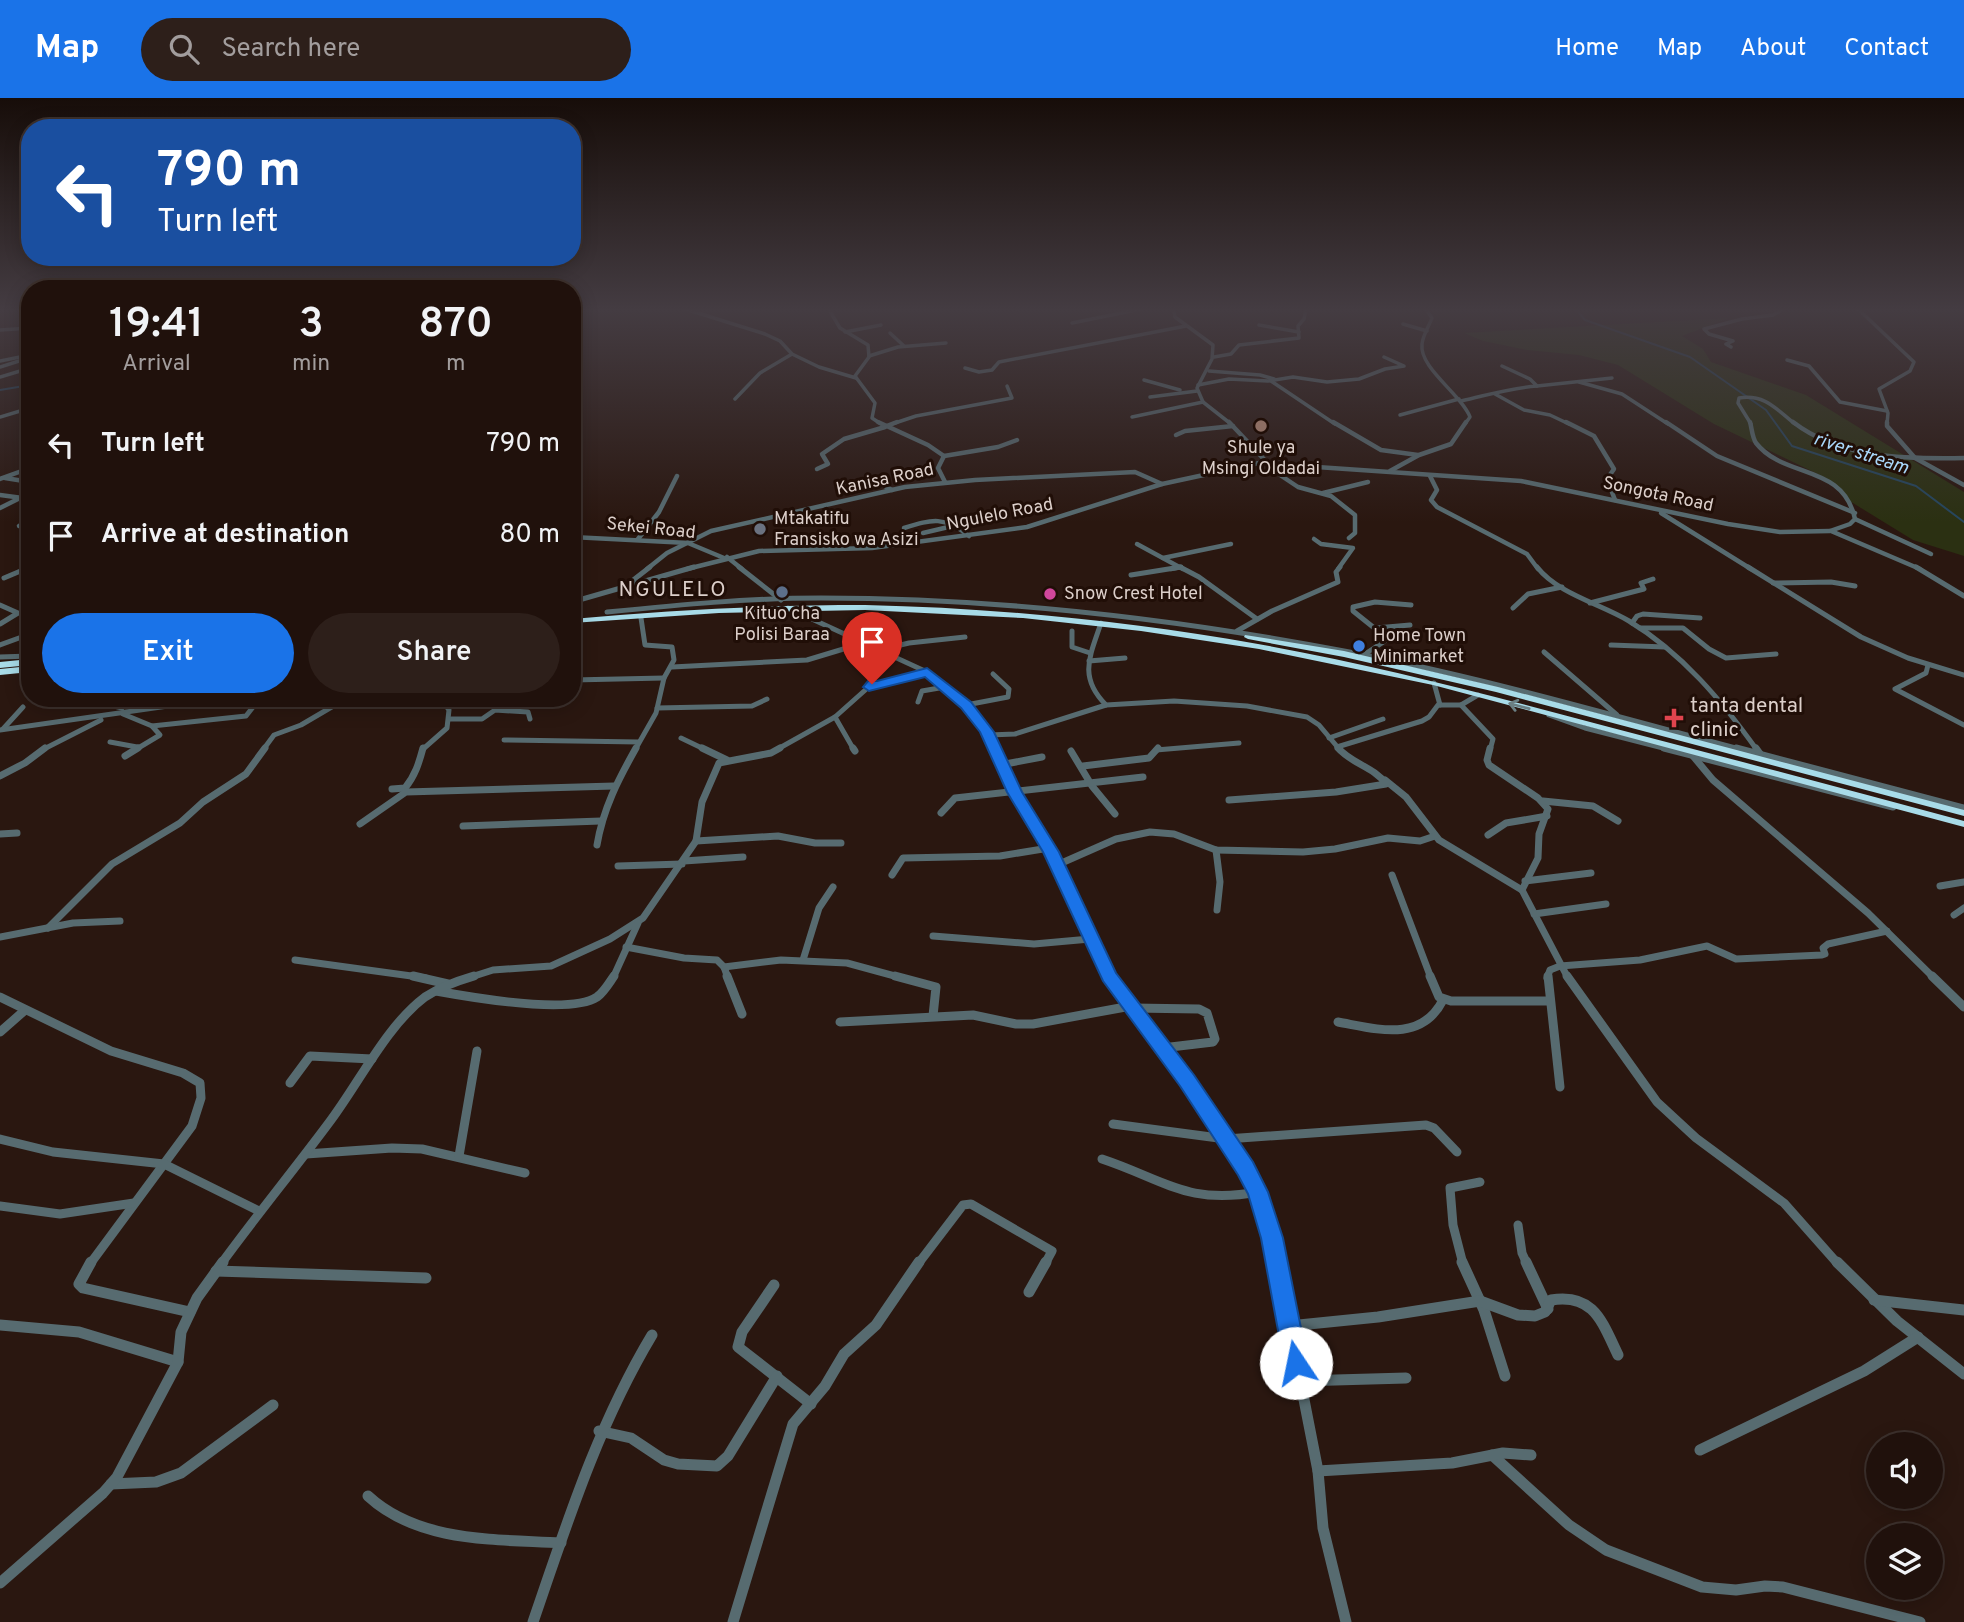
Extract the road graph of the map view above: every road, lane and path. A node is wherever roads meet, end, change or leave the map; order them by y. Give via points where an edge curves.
1 (753, 379) edge
2 (857, 379) edge
3 (1204, 379) edge
4 (1233, 379) edge
5 (1235, 379) edge
6 (1282, 379) edge
7 (1306, 379) edge
8 (1358, 379) edge
9 (1440, 379) edge
10 (1530, 379) edge
11 (1603, 379) edge
12 (1820, 379) edge
13 (1896, 379) edge
14 (1144, 380) dead end
15 (1277, 380) joint
16 (1271, 381) junction
17 (1579, 382) junction
18 (1007, 386) dead end
19 (1537, 386) junction
20 (1198, 388) junction
21 (1184, 391) junction
22 (1495, 394) junction
23 (1150, 397) dead end
24 (735, 399) dead end
25 (1460, 400) junction
26 (1203, 401) junction
27 (21, 411) edge
28 (1887, 411) junction
29 (1400, 415) dead end
30 (0, 417) edge
31 (1132, 418) dead end
32 (1233, 426) junction
33 (884, 427) junction
34 (1176, 435) dead end
35 (1017, 440) dead end
36 (1419, 455) junction
37 (944, 456) junction
38 (1914, 456) junction
39 (1964, 458) edge
40 (1264, 461) junction
41 (817, 469) dead end
42 (1389, 471) junction
43 (21, 472) edge
44 (677, 476) dead end
45 (1430, 476) junction
46 (2, 479) edge
47 (21, 481) edge
48 (1368, 481) dead end
49 (945, 482) junction
50 (1162, 484) junction
51 (1964, 485) edge
52 (844, 486) dead end
53 (892, 490) junction
54 (1322, 493) junction
55 (0, 495) edge
56 (20, 498) joint
57 (1615, 500) junction
58 (0, 508) edge
59 (1654, 509) junction
60 (1855, 516) junction
61 (957, 525) junction
62 (904, 528) dead end
63 (1830, 531) junction
64 (923, 533) dead end
65 (969, 536) junction
66 (581, 537) edge
67 (1349, 538) dead end
68 (1314, 539) dead end
69 (638, 540) junction
70 (684, 543) junction
71 (1137, 544) dead end
72 (1231, 544) dead end
73 (1931, 554) dead end
74 (725, 557) junction
75 (1163, 558) junction
76 (1181, 567) junction
77 (21, 570) edge
78 (18, 572) junction
79 (21, 572) edge
80 (1131, 575) dead end
81 (4, 578) dead end
82 (1653, 579) dead end
83 (1773, 583) junction
84 (629, 584) junction
85 (1854, 586) dead end
86 (1562, 587) junction
87 (1964, 596) edge
88 (581, 600) edge
89 (784, 603) junction
90 (1590, 603) junction
91 (0, 605) edge
92 (1411, 605) dead end
93 (1513, 608) dead end
94 (581, 616) edge
95 (581, 617) edge
96 (641, 618) dead end
97 (1700, 618) dead end
98 (1257, 619) junction
99 (1101, 623) junction
100 (1632, 623) junction
101 (0, 624) edge
102 (1410, 625) dead end
103 (1376, 628) junction
104 (1639, 628) junction
105 (1072, 631) dead end
106 (1237, 631) junction
107 (21, 637) edge
108 (965, 637) dead end
109 (860, 643) junction
110 (0, 645) edge
111 (1611, 645) dead end
112 (1665, 647) junction
113 (875, 649) junction
114 (1544, 652) dead end
115 (1366, 654) junction
116 (1776, 654) dead end
117 (21, 656) edge
118 (0, 657) edge
119 (1090, 657) junction
120 (1125, 658) dead end
121 (21, 663) edge
122 (0, 664) edge
123 (1928, 665) junction
124 (672, 667) junction
125 (21, 670) edge
126 (0, 672) edge
127 (927, 672) junction
128 (993, 674) dead end
129 (1964, 675) edge
130 (664, 678) junction
131 (581, 680) edge
132 (1434, 683) junction
133 (869, 687) junction
134 (944, 687) junction
135 (1478, 695) junction
136 (767, 699) dead end
137 (918, 702) dead end
138 (966, 705) junction
139 (1106, 705) junction
140 (1440, 705) junction
141 (1461, 705) junction
142 (112, 707) edge
143 (148, 707) edge
144 (254, 707) edge
145 (332, 707) edge
146 (448, 707) edge
147 (23, 708) dead end
148 (657, 708) junction
149 (122, 710) junction
150 (1542, 712) junction
151 (108, 716) junction
152 (835, 717) junction
153 (1620, 718) junction
154 (449, 719) junction
155 (530, 719) dead end
156 (1383, 719) dead end
157 (1964, 725) edge
158 (152, 726) junction
159 (1, 730) edge
160 (989, 735) junction
161 (681, 738) dead end
162 (1329, 738) junction
163 (504, 740) dead end
164 (110, 742) dead end
165 (639, 742) junction
166 (1239, 743) dead end
167 (138, 747) junction
168 (1337, 747) junction
169 (855, 751) dead end
170 (1071, 751) dead end
171 (1761, 755) junction
172 (125, 756) dead end
173 (1693, 756) junction
174 (1042, 757) dead end
175 (727, 760) junction
176 (1000, 765) junction
177 (1083, 766) junction
178 (0, 776) edge
179 (1143, 777) dead end
180 (1385, 780) junction
181 (1090, 783) junction
182 (614, 786) junction
183 (392, 789) dead end
184 (1015, 792) junction
185 (1229, 800) dead end
186 (1542, 801) junction
187 (1908, 804) junction
188 (1964, 811) edge
189 (942, 813) dead end
190 (1115, 814) dead end
191 (1547, 816) junction
192 (601, 821) junction
193 (1618, 821) dead end
194 (360, 824) dead end
195 (1964, 824) edge
196 (463, 826) dead end
197 (17, 833) dead end
198 (0, 834) edge
199 (1488, 835) dead end
200 (1435, 836) junction
201 (696, 841) junction
202 (841, 843) dead end
203 (597, 845) dead end
204 (1049, 848) junction
205 (1216, 850) junction
206 (743, 857) dead end
207 (683, 862) junction
208 (1057, 865) junction
209 (618, 866) dead end
210 (1591, 873) dead end
211 (892, 875) dead end
212 (1392, 875) dead end
213 (1964, 882) edge
214 (1524, 885) junction
215 (1940, 886) dead end
216 (833, 887) dead end
217 (1606, 904) dead end
218 (1964, 908) edge
219 (1217, 910) dead end
220 (1534, 914) junction
221 (1954, 915) dead end
222 (120, 921) dead end
223 (638, 922) junction
224 (48, 928) junction
225 (1887, 931) junction
226 (933, 936) dead end
227 (0, 937) edge
228 (1090, 939) junction
229 (626, 947) junction
230 (295, 960) dead end
231 (803, 960) junction
232 (1560, 966) junction
233 (724, 967) junction
234 (448, 984) junction
235 (436, 990) junction
236 (0, 997) edge
237 (1443, 1000) junction
238 (1550, 1001) junction
239 (1132, 1007) junction
240 (1964, 1007) edge
241 (24, 1011) junction
242 (742, 1014) dead end
243 (933, 1016) junction
244 (840, 1022) dead end
245 (1338, 1022) dead end
246 (0, 1032) edge
247 (1162, 1048) junction
248 (477, 1051) dead end
249 (372, 1059) junction
250 (290, 1083) dead end
251 (1560, 1087) dead end
252 (1114, 1124) dead end
253 (0, 1139) edge
254 (1226, 1139) junction
255 (1457, 1152) dead end
256 (306, 1154) junction
257 (459, 1156) junction
258 (1102, 1158) dead end
259 (164, 1164) junction
260 (525, 1173) dead end
261 (1480, 1182) dead end
262 (1258, 1192) junction
263 (134, 1203) junction
264 (0, 1206) edge
265 (259, 1211) junction
266 (1518, 1225) dead end
267 (216, 1271) junction
268 (426, 1278) dead end
269 (774, 1285) dead end
270 (1029, 1292) dead end
271 (1874, 1299) junction
272 (1480, 1301) junction
273 (1548, 1309) junction
274 (1964, 1310) edge
275 (190, 1311) junction
276 (0, 1325) edge
277 (1289, 1326) junction
278 (652, 1335) dead end
279 (1918, 1337) junction
280 (1618, 1355) dead end
281 (178, 1362) junction
282 (1964, 1374) edge
283 (777, 1376) junction
284 (1505, 1376) dead end
285 (1406, 1378) dead end
286 (1300, 1381) junction
287 (811, 1404) junction
288 (273, 1405) dead end
289 (600, 1432) junction
290 (1700, 1450) dead end
291 (1492, 1455) junction
292 (1531, 1455) dead end
293 (1318, 1471) junction
294 (111, 1485) junction
295 (368, 1496) dead end
296 (561, 1544) junction
297 (0, 1583) edge
298 (533, 1622) edge
299 (733, 1622) edge
300 (1346, 1622) edge
301 (1920, 1622) edge

1 - 24 street
2 - 33 street via 876,403 873,418
3 - 20 street
4 - 20 street
5 - 16 street
6 - 15 street
7 - 8 street
9 - 25 street
10 - 19 street
11 - 17 street
12 - 28 street via 1840,402
13 - 28 street via 1879,389
14 - 21 street
15 - 16 street
16 - 36 street via 1384,451
17 - 19 street
17 - 60 street via 1622,394 1712,454
18 - 33 street via 1012,398 916,415
19 - 22 street
20 - 21 street
20 - 26 street
21 - 23 street
22 - 25 street
22 - 57 street via 1595,437 1614,469 1607,479
25 - 29 street
25 - 36 street via 1470,417 1454,442
26 - 31 street
26 - 32 street
27 - 30 street
28 - 38 street via 1887,426
32 - 34 street
32 - 40 street
33 - 37 street via 930,444
33 - 41 street via 842,440 822,454 828,464
35 - 37 street
36 - 42 street
37 - 49 street via 938,468
38 - 39 street
38 - 51 street
38 - 60 street via 1830,444 1799,427 1769,400 1746,396 1737,400 1758,446 1826,478 1854,506
40 - 42 street, Songota Road
40 - 50 street, Ngulelo Road
40 - 54 street via 1291,483
42 - 45 street, Songota Road
43 - 46 street
44 - 69 street
45 - 57 street, Songota Road via 1521,481
45 - 86 street via 1437,490 1431,500 1437,508 1527,554 1539,571
46 - 47 street
48 - 54 street
49 - 50 street, Kanisa Road via 1137,472
49 - 53 street, Kanisa Road
50 - 65 street, Ngulelo Road via 1041,524
52 - 53 street via 873,480
53 - 70 street, Kanisa Road via 729,526
54 - 67 street via 1356,517 1355,534
55 - 56 street
56 - 58 street
57 - 59 street, Songota Road
59 - 63 street, Songota Road via 1756,529
59 - 83 street
60 - 63 street, Songota Road via 1850,524
60 - 73 street
61 - 62 street via 938,520
61 - 64 street
61 - 65 street
63 - 87 street via 1923,570
65 - 74 street, Ngulelo Road via 872,548 780,549
66 - 69 street, Sekei Road
68 - 98 street via 1353,548 1336,572 1338,582
69 - 70 street, Sekei Road
70 - 74 street, Sekei Road via 710,548
70 - 84 street, Kanisa Road
71 - 75 street
72 - 75 street
74 - 84 street, Ngulelo Road
74 - 89 street
75 - 76 street
76 - 80 street
76 - 98 street
77 - 78 street
78 - 79 street
78 - 81 street
82 - 90 street via 1641,583 1644,589
83 - 85 street
83 - 123 street via 1861,637
84 - 88 street, Ngulelo Road
86 - 90 street
86 - 93 street via 1528,594
89 - 94 highway
89 - 95 highway
89 - 99 highway
89 - 106 street via 910,600 996,604
89 - 109 street
89 - 187 highway via 1005,609 1263,639 1498,690
90 - 100 street
91 - 101 street via 19,613
92 - 103 street via 1375,602 1353,607
96 - 124 street via 645,645 672,648
97 - 100 street via 1640,615
98 - 106 street
99 - 119 street
99 - 132 highway via 1272,648
100 - 104 street
102 - 103 street
103 - 115 street via 1388,639
104 - 112 street
104 - 116 street via 1683,628 1726,658
105 - 119 street via 1072,647
106 - 115 street
107 - 110 street
108 - 113 street
109 - 113 street
109 - 124 street via 807,660
111 - 112 street
112 - 171 street via 1698,676
113 - 127 street
113 - 133 street
114 - 153 street
115 - 153 street
117 - 118 street
119 - 120 street
119 - 139 street via 1087,678
121 - 122 highway
123 - 129 street
123 - 157 street via 1926,673 1895,689
124 - 130 street
125 - 126 highway
127 - 133 street
127 - 134 street
128 - 138 street via 1007,686 1008,697
130 - 131 street
130 - 148 street
132 - 135 highway
132 - 140 street
133 - 152 street
134 - 137 street via 922,691
134 - 138 street
135 - 141 street
150 -> 135 highway
136 - 148 street via 752,706
138 - 160 street
139 - 160 street via 1015,734
139 - 162 street via 1174,701 1247,706 1307,717
140 - 141 street
140 - 168 street via 1422,721
141 - 186 street via 1493,739 1489,765
142 - 149 street
143 - 149 street
144 - 158 street via 247,716
145 - 224 street via 274,735 246,774 180,823 112,864
146 - 154 street
147 - 159 street
148 - 165 street
149 - 151 street
149 - 158 street via 133,721
150 - 173 street
150 - 187 highway
151 - 159 street
151 - 178 street
152 - 169 street
152 - 175 street via 771,753
153 - 171 street
154 - 155 street via 482,719 498,710 528,712
154 - 183 street via 444,733 422,749 410,782 405,788
156 - 162 street
158 - 167 street via 160,737
160 - 176 street
161 - 175 street
162 - 168 street
163 - 165 street
164 - 167 street
165 - 182 street
166 - 177 street via 1156,749 1149,758
167 - 172 street
168 - 180 street via 1348,759
170 - 177 street
171 - 188 street
173 - 187 street via 1876,805
173 - 225 street via 1713,780
174 - 176 street
175 - 201 street via 714,771 702,803
176 - 184 street
177 - 181 street
179 - 181 street
180 - 185 street via 1384,785 1370,788
180 - 200 street via 1406,797
181 - 184 street
181 - 190 street
182 - 192 street
182 - 194 street via 406,792
184 - 189 street via 955,798
184 - 204 street
186 - 191 street
186 - 193 street via 1588,804 1605,809
187 - 188 highway
187 - 195 highway
191 - 199 street via 1506,823
191 - 214 street via 1539,834 1538,858
192 - 196 street
192 - 203 street
197 - 198 street
200 - 205 street via 1420,841 1388,838 1304,852
200 - 214 street
201 - 202 street via 778,836
201 - 207 street
204 - 208 street
204 - 211 street via 1000,856 906,858
205 - 208 street via 1174,834 1150,832 1116,839
205 - 219 street
206 - 207 street
207 - 209 street
207 - 223 street
208 - 228 street
210 - 214 street
212 - 237 street via 1436,993
213 - 215 street
214 - 220 street
216 - 231 street via 819,908
217 - 220 street
218 - 221 street
220 - 232 street
222 - 224 street
223 - 229 street
223 - 234 street via 551,966 493,971
224 - 227 street
225 - 232 street via 1828,943 1822,956 1736,959 1707,946 1640,960
225 - 240 street
226 - 228 street via 1034,944
228 - 239 street
229 - 233 street via 684,958 712,958
229 - 235 street via 608,985 598,997 580,1005 495,1001
230 - 234 street
231 - 233 street
231 - 243 street via 860,965 932,984 937,991
232 - 238 street via 1546,975
232 - 271 street via 1657,1102 1696,1138 1784,1203
233 - 242 street
234 - 235 street
235 - 249 street via 411,1010
236 - 241 street
237 - 238 street
237 - 245 street via 1433,1017 1412,1027
238 - 251 street
239 - 243 street via 1033,1024 979,1015
239 - 247 street
239 - 247 street via 1207,1013 1213,1042
241 - 246 street
241 - 259 street via 124,1057 186,1074 200,1083 197,1114
243 - 244 street
247 - 254 street
248 - 257 street
249 - 250 street via 310,1056
249 - 256 street
252 - 254 street
253 - 259 street via 53,1152
254 - 255 street via 1426,1125
254 - 262 street
256 - 257 street via 405,1148
256 - 265 street
257 - 260 street
258 - 262 street via 1194,1196 1225,1198
259 - 263 street
259 - 265 street
261 - 272 street via 1449,1191 1458,1246
262 - 277 street
263 - 264 street via 60,1214
263 - 275 street via 79,1284
265 - 267 street
266 - 273 street via 1527,1265
267 - 268 street
267 - 275 street
269 - 283 street via 742,1332 738,1347
270 - 287 street via 1052,1251 971,1204 963,1205 876,1325 844,1354
271 - 274 street
271 - 279 street
272 - 273 street via 1518,1317
272 - 277 street
272 - 284 street
273 - 280 street via 1556,1298 1586,1301
275 - 281 street via 181,1332
276 - 281 street via 79,1332
277 - 286 street
278 - 289 street
279 - 282 street
279 - 290 street via 1864,1371
281 - 294 street
283 - 287 street
283 - 289 street via 728,1456 717,1466 664,1460 631,1438
285 - 286 street
286 - 293 street
287 - 299 street via 788,1434
288 - 294 street via 181,1474 156,1482
289 - 296 street
291 - 292 street
291 - 293 street via 1452,1463
291 - 301 street via 1569,1525 1618,1555 1702,1587 1783,1587
293 - 300 street via 1324,1528
294 - 297 street
295 - 296 street via 389,1514 414,1524 451,1533
296 - 298 street

